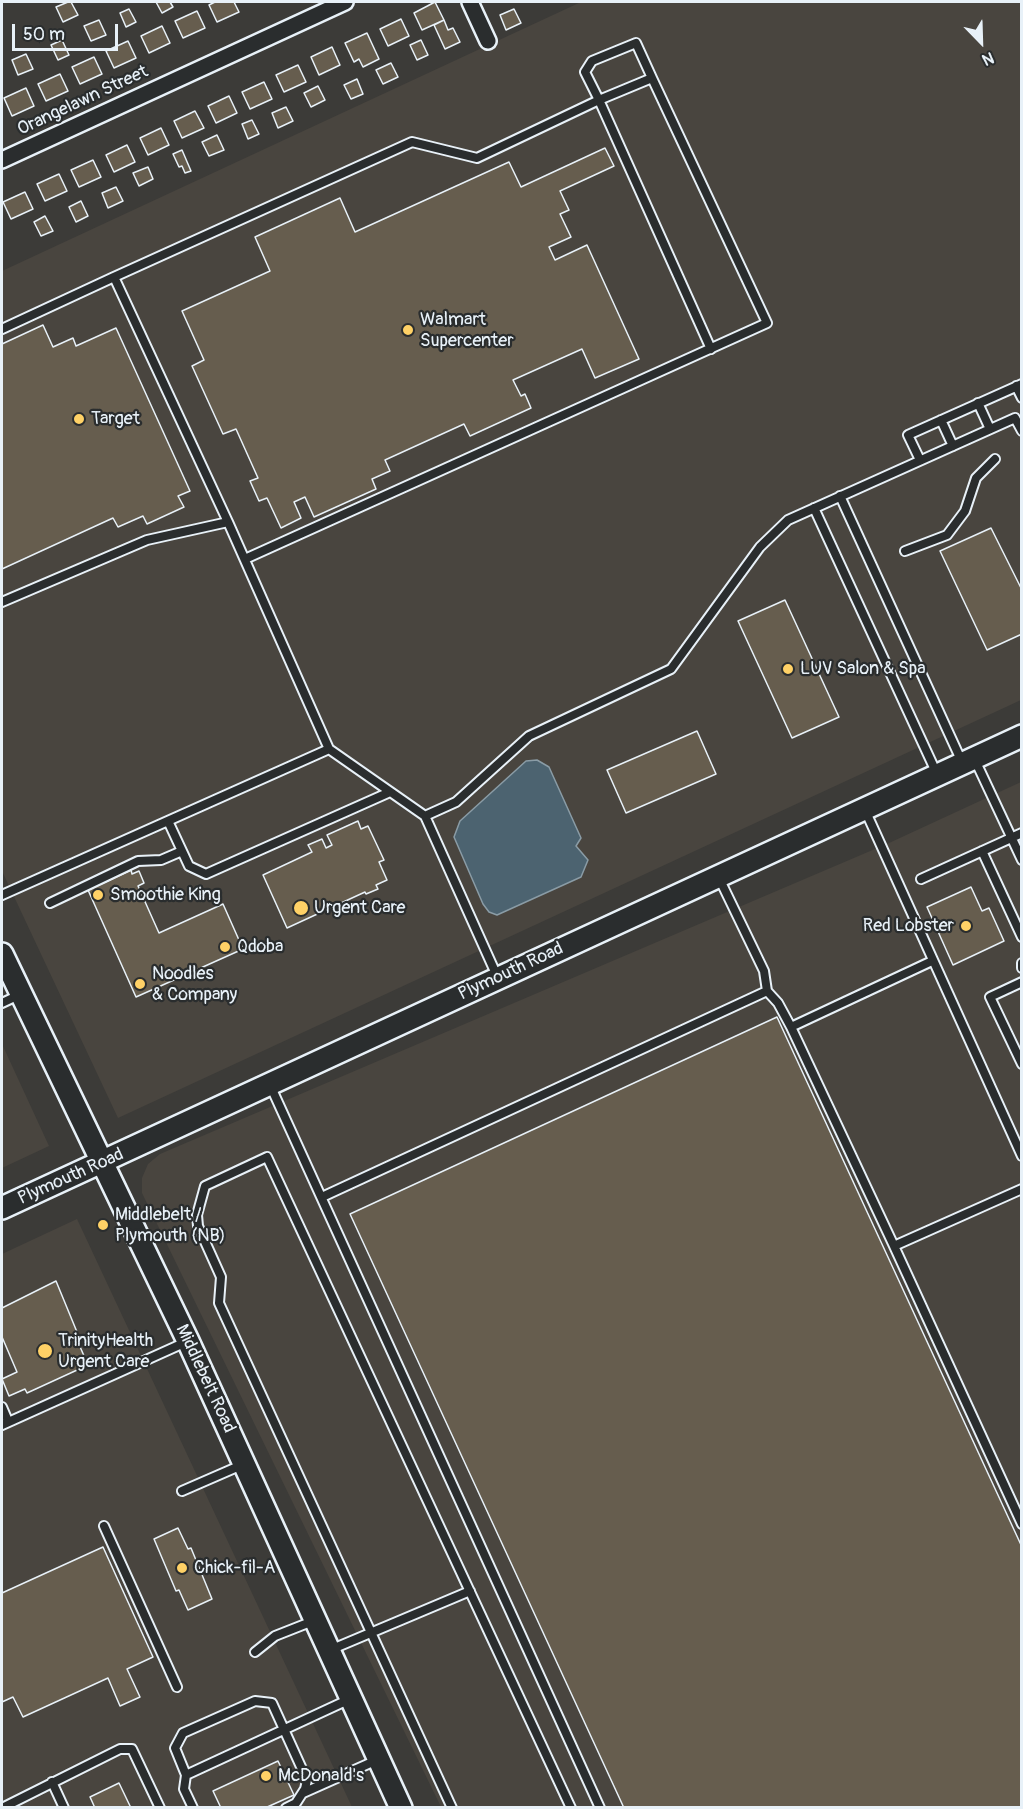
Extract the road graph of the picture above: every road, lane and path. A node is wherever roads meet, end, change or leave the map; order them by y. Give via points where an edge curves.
1 (345, 2) edge
2 (470, 2) edge
3 (488, 41) dead end
4 (652, 78) junction
5 (599, 100) junction
6 (2, 160) edge
7 (114, 278) junction
8 (2, 329) edge
9 (711, 349) junction
10 (1019, 385) edge
11 (1022, 398) edge
12 (978, 404) junction
13 (1018, 416) edge
14 (941, 420) junction
15 (990, 429) junction
16 (1022, 431) edge
17 (953, 446) junction
18 (995, 459) dead end
19 (920, 460) junction
20 (840, 496) junction
21 (814, 508) junction
22 (228, 522) junction
23 (905, 551) dead end
24 (245, 559) junction
25 (2, 602) edge
26 (1022, 736) edge
27 (329, 749) junction
28 (968, 761) junction
29 (938, 775) junction
30 (390, 792) junction
31 (865, 809) junction
32 (425, 816) junction
33 (168, 821) junction
34 (1022, 833) edge
35 (1011, 838) junction
36 (182, 851) junction
37 (982, 851) junction
38 (1022, 860) edge
39 (718, 876) junction
40 (921, 879) dead end
41 (2, 895) edge
42 (50, 903) dead end
43 (1022, 938) edge
44 (2, 954) edge
45 (932, 961) junction
46 (1022, 963) edge
47 (1022, 968) edge
48 (498, 978) junction
49 (1022, 982) edge
50 (767, 991) junction
51 (21, 994) junction
52 (2, 1003) edge
53 (791, 1027) junction
54 (1022, 1064) edge
55 (269, 1083) junction
56 (1022, 1156) edge
57 (103, 1163) junction
58 (1022, 1189) edge
59 (322, 1197) junction
60 (2, 1208) edge
61 (894, 1246) junction
62 (188, 1341) junction
63 (2, 1407) edge
64 (5, 1423) edge
65 (244, 1464) junction
66 (182, 1491) dead end
67 (1022, 1524) edge
68 (104, 1526) dead end
69 (470, 1591) junction
70 (314, 1620) junction
71 (371, 1633) junction
72 (328, 1651) junction
73 (255, 1652) dead end
74 (177, 1687) dead end
75 (350, 1699) junction
76 (285, 1729) junction
77 (379, 1760) junction
78 (186, 1775) junction
79 (52, 1782) junction
80 (302, 1794) junction
81 (3, 1808) edge
82 (64, 1808) edge
83 (160, 1808) edge
84 (193, 1808) edge
85 (286, 1808) edge
86 (401, 1808) edge
87 (452, 1808) edge
88 (571, 1808) edge
89 (600, 1808) edge

1 - 6 street, Orangelawn Street
2 - 3 street
4 - 5 lane
4 - 5 lane via 636,43 592,61 585,72
4 - 9 lane via 767,323
5 - 7 lane via 477,158 412,142
5 - 9 lane
7 - 8 lane
7 - 22 lane
9 - 24 lane
10 - 11 lane
10 - 12 lane
12 - 14 lane
12 - 15 lane
13 - 15 lane
13 - 16 lane
14 - 17 lane
14 - 19 lane via 908,435
15 - 17 lane
17 - 19 lane
18 - 23 lane via 976,478 965,511 947,536
19 - 20 lane
20 - 21 lane
20 - 28 lane
21 - 29 lane
21 - 32 lane via 788,520 760,547 671,669 529,736 456,802
22 - 24 lane
22 - 25 lane via 147,540
24 - 27 lane
26 - 28 main road, Plymouth Road
27 - 30 lane
27 - 33 lane
28 - 29 main road, Plymouth Road
28 - 35 lane
29 - 31 main road, Plymouth Road
30 - 32 lane
30 - 36 lane via 206,874 189,866
31 - 39 main road, Plymouth Road
31 - 45 lane
32 - 48 lane
33 - 36 lane
33 - 41 lane
34 - 35 lane
35 - 37 lane
35 - 38 lane
36 - 42 lane via 161,860 138,861
37 - 40 lane
37 - 43 lane
39 - 48 main road, Plymouth Road
39 - 50 lane via 764,971
44 - 51 main road, Middlebelt Road
45 - 53 lane
45 - 56 lane
46 - 47 lane
48 - 55 main road, Plymouth Road
49 - 54 lane via 990,997
50 - 53 lane
50 - 59 lane
51 - 52 lane
51 - 57 main road, Middlebelt Road
53 - 61 lane
55 - 57 main road, Plymouth Road
55 - 59 lane
57 - 60 main road, Plymouth Road
57 - 62 main road, Middlebelt Road
58 - 61 lane
59 - 89 lane
61 - 67 lane
62 - 64 lane
62 - 65 main road, Middlebelt Road
63 - 64 lane
65 - 66 lane
65 - 70 main road, Middlebelt Road
68 - 74 lane
69 - 71 lane
69 - 71 lane via 267,1157 205,1186 198,1226 221,1277 219,1303
69 - 88 lane
70 - 72 main road, Middlebelt Road
70 - 73 lane via 275,1636
71 - 72 lane
71 - 87 lane
72 - 75 main road, Middlebelt Road
75 - 76 lane
75 - 77 main road, Middlebelt Road
76 - 78 lane
76 - 78 lane via 272,1703 255,1701 183,1733 175,1748
76 - 80 lane via 308,1780
77 - 80 lane
77 - 86 main road, Middlebelt Road
78 - 84 lane via 184,1789
79 - 81 lane
79 - 82 lane
79 - 83 lane via 120,1749 132,1749
80 - 85 lane

